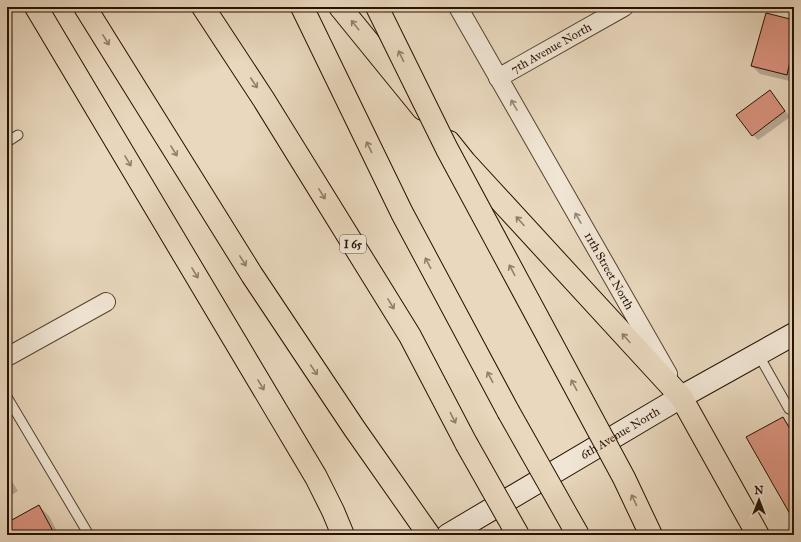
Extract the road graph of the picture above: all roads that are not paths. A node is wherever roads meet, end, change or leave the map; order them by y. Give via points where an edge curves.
1 (36, 7) edge
2 (85, 7) edge
3 (203, 7) edge
4 (302, 7) edge
5 (340, 7) edge
6 (376, 7) edge
7 (458, 7) edge
8 (624, 7) edge
9 (498, 78) junction
10 (18, 135) dead end
11 (7, 142) edge
12 (106, 302) dead end
13 (794, 334) edge
14 (758, 354) junction
15 (7, 357) edge
16 (7, 397) edge
17 (681, 397) junction
18 (789, 410) dead end
19 (89, 535) edge
20 (343, 535) edge
21 (429, 535) edge
22 (448, 535) edge
23 (518, 535) edge
24 (578, 535) edge
25 (651, 535) edge
26 (758, 535) edge

1 -> 20 main road via 316,477
2 -> 21 main road via 252,275
3 -> 23 main road, I 65, bridge via 264,100 410,336
24 -> 4 main road, bridge via 508,412 402,213
17 -> 5 main road via 465,162
25 -> 6 main road, bridge via 624,478 447,149
7 - 9 street, 11th Street North
8 - 9 street, 7th Avenue North
17 -> 9 street, 11th Street North
10 - 11 lane
12 - 15 street
13 - 14 main road, 6th Avenue North
14 - 17 main road, 6th Avenue North
14 - 18 lane
16 - 19 lane
17 - 22 main road, 6th Avenue North
17 - 26 main road, 11th Street North

